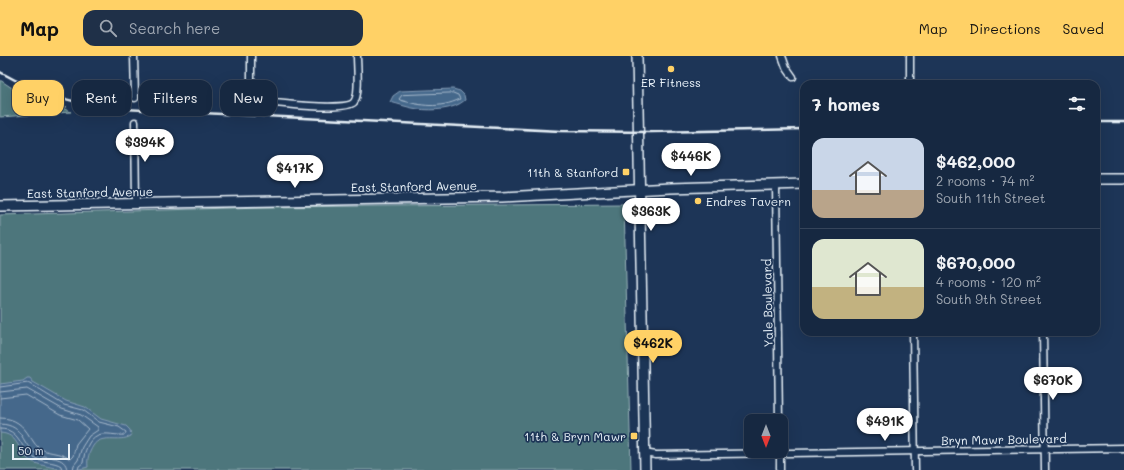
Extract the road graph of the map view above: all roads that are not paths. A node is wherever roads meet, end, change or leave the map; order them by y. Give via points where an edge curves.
1 (134, 56) edge
2 (251, 56) edge
3 (356, 56) edge
4 (637, 56) edge
5 (782, 56) edge
6 (910, 56) edge
7 (793, 77) dead end
8 (910, 80) edge
9 (134, 98) dead end
10 (135, 122) dead end
11 (1100, 179) edge
12 (1124, 179) edge
13 (800, 184) edge
14 (776, 185) junction
15 (640, 190) junction
16 (136, 203) junction
17 (0, 206) edge
18 (913, 336) edge
19 (1043, 336) edge
20 (780, 414) edge
21 (1124, 448) edge
22 (1044, 449) junction
23 (915, 451) junction
24 (788, 452) edge
25 (744, 453) edge
26 (644, 454) junction
27 (780, 458) edge
28 (645, 470) edge
29 (780, 470) edge
30 (915, 470) edge
31 (1044, 470) edge

1 - 9 street
2 - 3 street via 251,93 254,98 259,101 332,107 355,102
4 - 15 main road
5 - 7 street
6 - 8 street
10 - 16 street
11 - 12 main road
13 - 14 main road, East Stanford Avenue
14 - 15 main road, East Stanford Avenue
14 - 20 street, Yale Boulevard
15 - 16 main road, East Stanford Avenue via 502,196
15 - 26 main road
16 - 17 main road, East Stanford Avenue
18 - 23 street
19 - 22 street
21 - 22 street, Bryn Mawr Boulevard
22 - 23 street, Bryn Mawr Boulevard
22 - 31 street
23 - 24 street, Bryn Mawr Boulevard
23 - 30 street
25 - 26 street, Bryn Mawr Boulevard
26 - 28 main road
27 - 29 street

